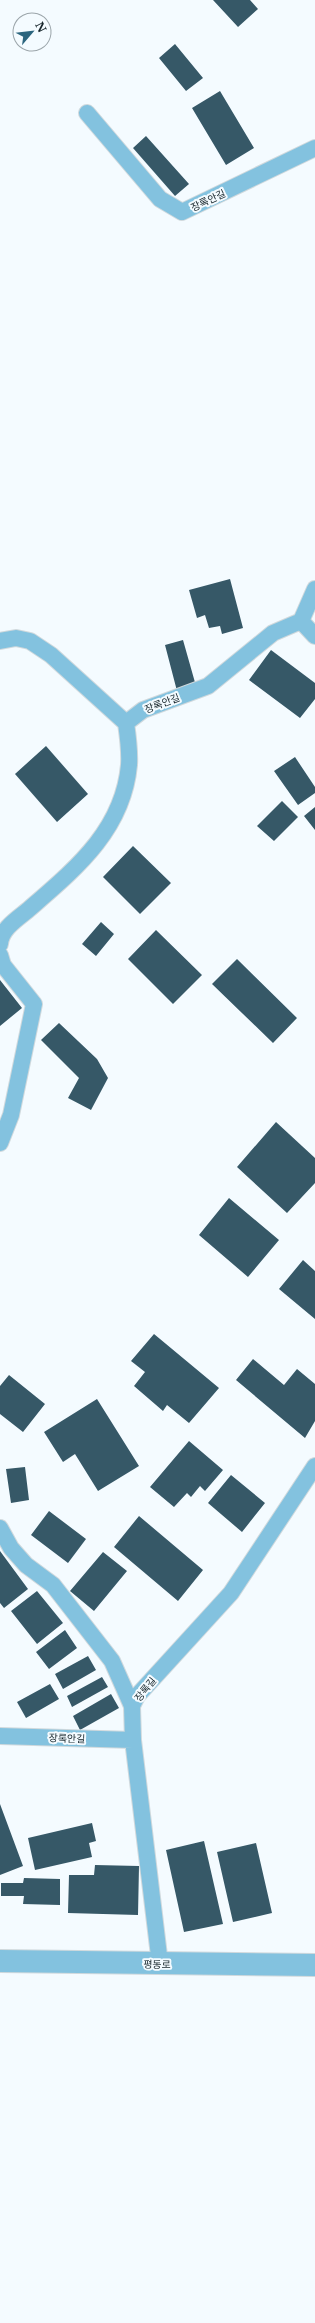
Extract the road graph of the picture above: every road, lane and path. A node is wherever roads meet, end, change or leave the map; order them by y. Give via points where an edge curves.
1 (87, 113) dead end
2 (315, 148) edge
3 (315, 589) edge
4 (301, 622) junction
5 (315, 636) edge
6 (0, 641) edge
7 (126, 723) junction
8 (0, 944) edge
9 (0, 955) edge
10 (0, 1143) edge
11 (315, 1466) edge
12 (0, 1528) edge
13 (132, 1706) junction
14 (0, 1736) edge
15 (133, 1740) junction
16 (0, 1961) edge
17 (160, 1964) junction
18 (315, 1965) edge

1 - 2 lane, 장록안길 via 160,199 182,212
3 - 4 lane
4 - 5 lane
4 - 7 lane, 장록안길 via 273,633 208,686 143,710
6 - 7 lane via 16,638 30,641 51,655
7 - 8 lane via 129,765 123,793 111,824 80,866 11,924 1,936
9 - 10 lane via 3,964 34,1004 11,1115
11 - 13 lane, 장록길 via 231,1593 142,1690
12 - 13 lane via 11,1548 26,1565 53,1585 112,1661
13 - 15 lane, 장록길
14 - 15 lane, 장록안길
15 - 17 lane, 장록길
16 - 17 street, 평동로
17 - 18 street, 평동로

